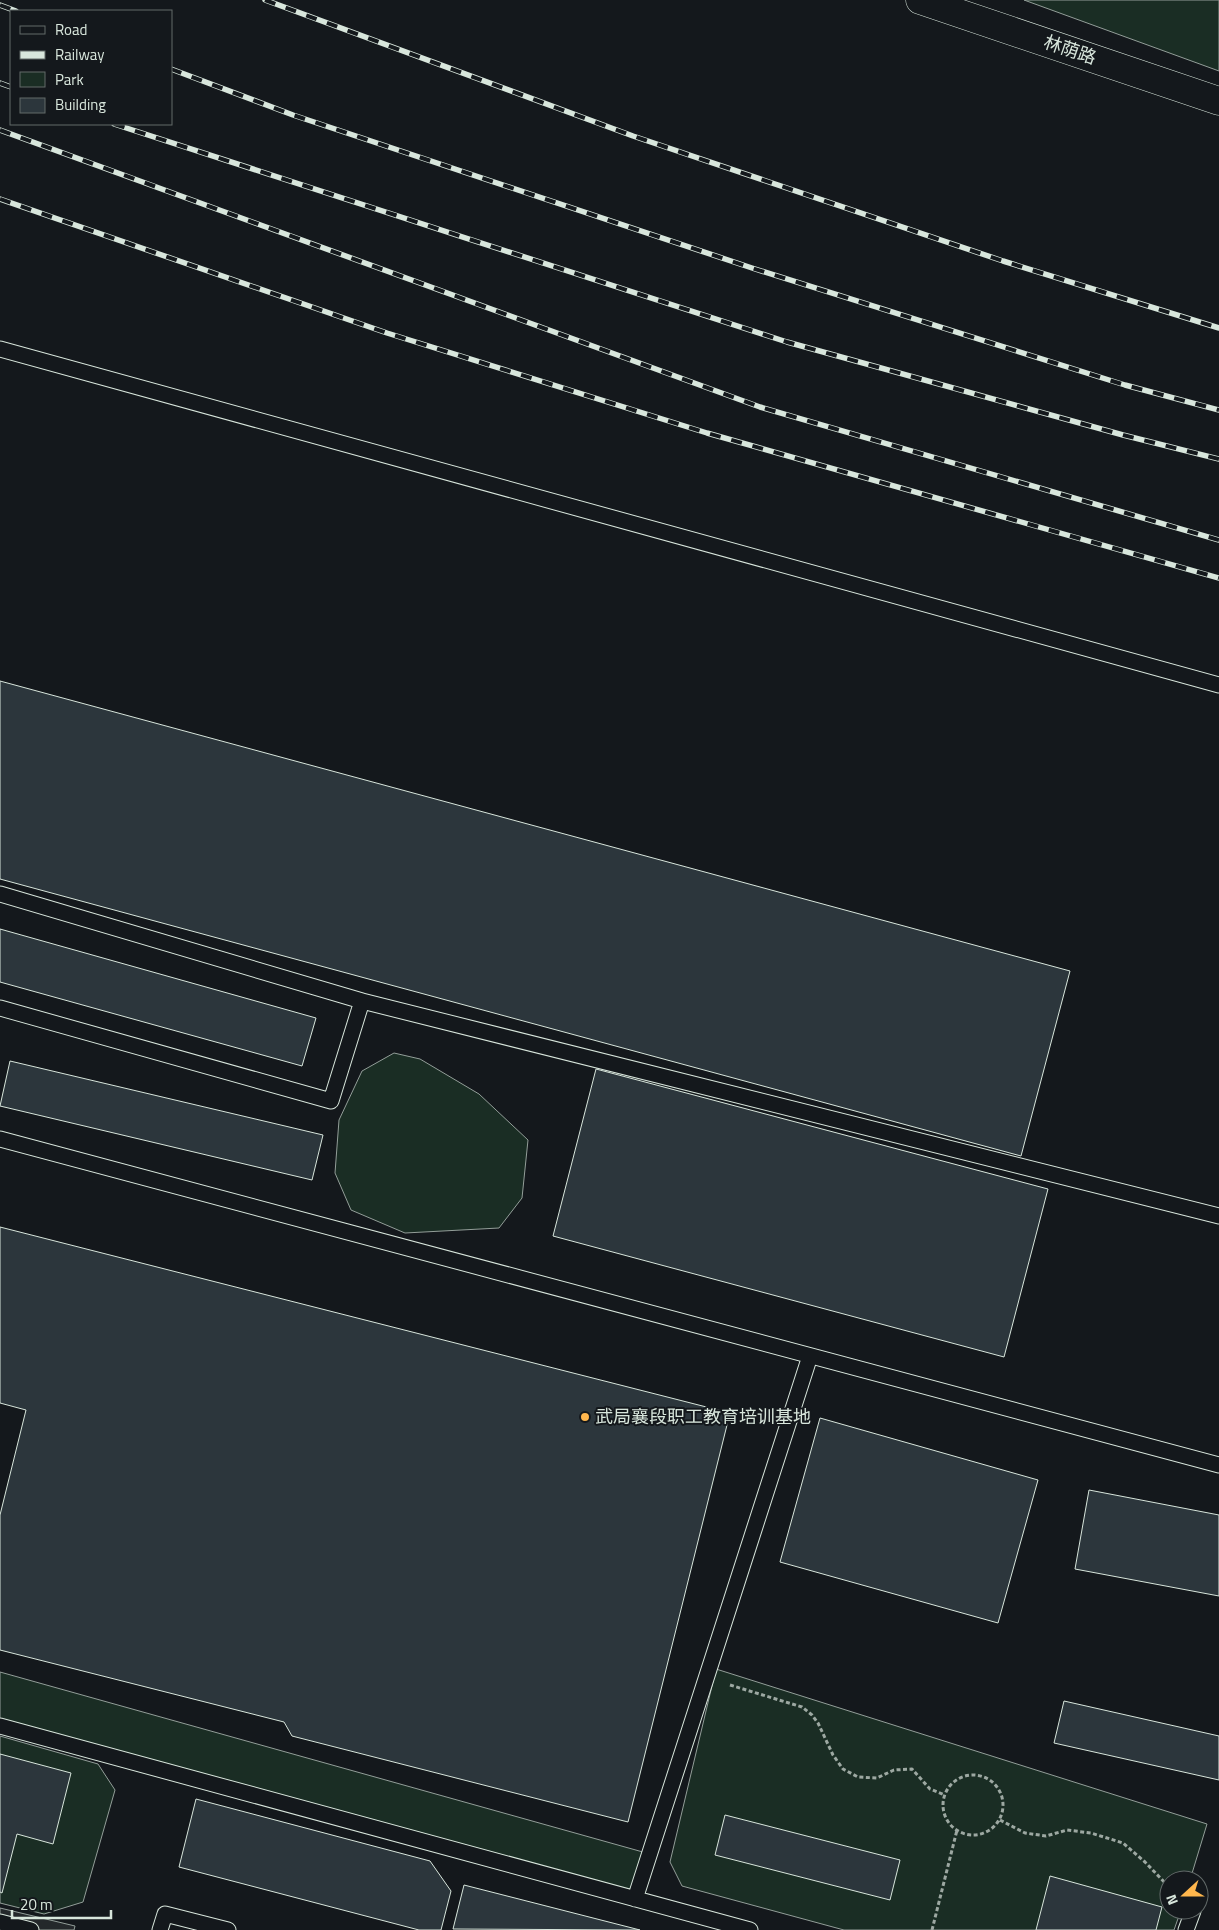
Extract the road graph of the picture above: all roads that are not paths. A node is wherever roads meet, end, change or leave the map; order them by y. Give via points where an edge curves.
1 (920, 0) edge
2 (1219, 101) edge
3 (0, 349) edge
4 (1219, 685) edge
5 (0, 894) edge
6 (362, 1001) junction
7 (0, 1008) edge
8 (0, 1139) edge
9 (1219, 1216) edge
10 (810, 1356) junction
11 (1219, 1465) edge
12 (0, 1726) edge
13 (636, 1899) junction
14 (0, 1922) edge
15 (31, 1930) edge
16 (160, 1930) edge
17 (228, 1930) edge
18 (750, 1930) edge

1 - 2 street, 林荫路
3 - 4 lane
5 - 6 lane
6 - 7 lane via 330,1102
6 - 9 lane
8 - 10 lane
10 - 11 lane
10 - 13 lane
12 - 13 lane
13 - 18 lane
14 - 15 lane
16 - 17 lane via 165,1914

